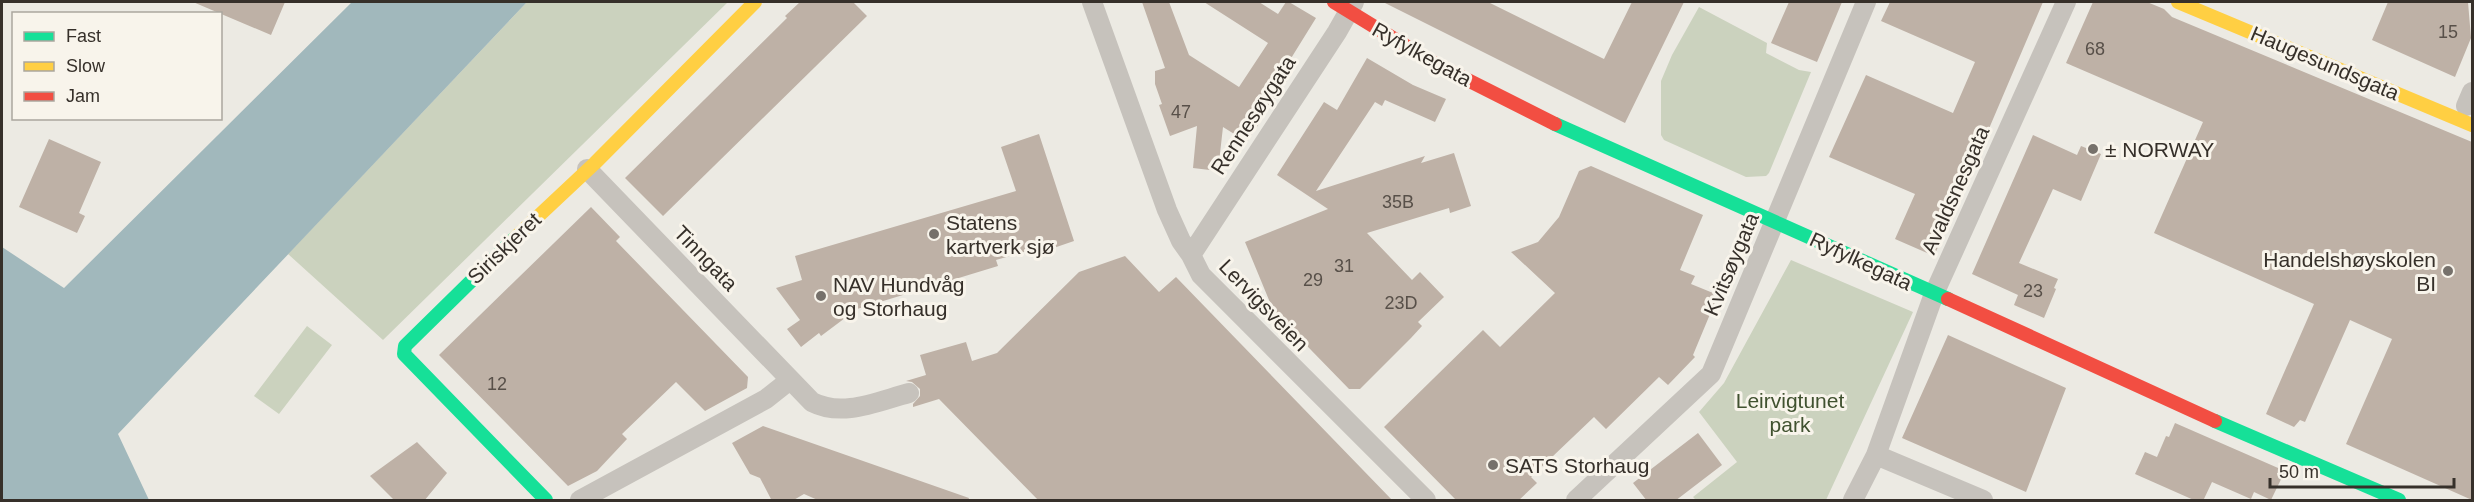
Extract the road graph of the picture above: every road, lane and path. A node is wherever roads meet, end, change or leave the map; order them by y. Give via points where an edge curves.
1 (755, 2) edge
2 (1092, 2) edge
3 (1866, 2) edge
4 (2066, 2) edge
5 (2178, 2) edge
6 (1346, 5) edge
7 (2468, 107) edge
8 (587, 170) junction
9 (1775, 221) junction
10 (1191, 255) junction
11 (1934, 294) junction
12 (790, 380) junction
13 (909, 393) dead end
14 (1876, 455) junction
15 (546, 501) edge
16 (580, 501) edge
17 (1426, 501) edge
18 (1576, 501) edge
19 (1853, 501) edge
20 (1983, 501) edge
21 (2399, 501) edge

1 - 8 street, Siriskjeret
2 - 10 street, Lervigsveien via 1167,210
3 - 9 street, Kvitsøygata
4 - 11 street, Avaldsnesgata
5 - 7 street, Haugesundsgata
6 - 9 street, Ryfylkegata via 1401,44 1463,78
6 - 10 street, Rennesøygata via 1337,32
8 - 12 street, Tinngata
8 - 15 street, Siriskjeret via 497,254 404,350 428,380
9 - 11 street, Ryfylkegata
9 - 18 street, Kvitsøygata via 1711,374
10 - 17 street, Lervigsveien via 1201,276 1219,296
11 - 14 street, Avaldsnesgata
11 - 21 street, Ryfylkegata
12 - 13 street, Tinngata via 812,402 835,410
12 - 16 street via 766,399
14 - 19 street, Avaldsnesgata
14 - 20 street

